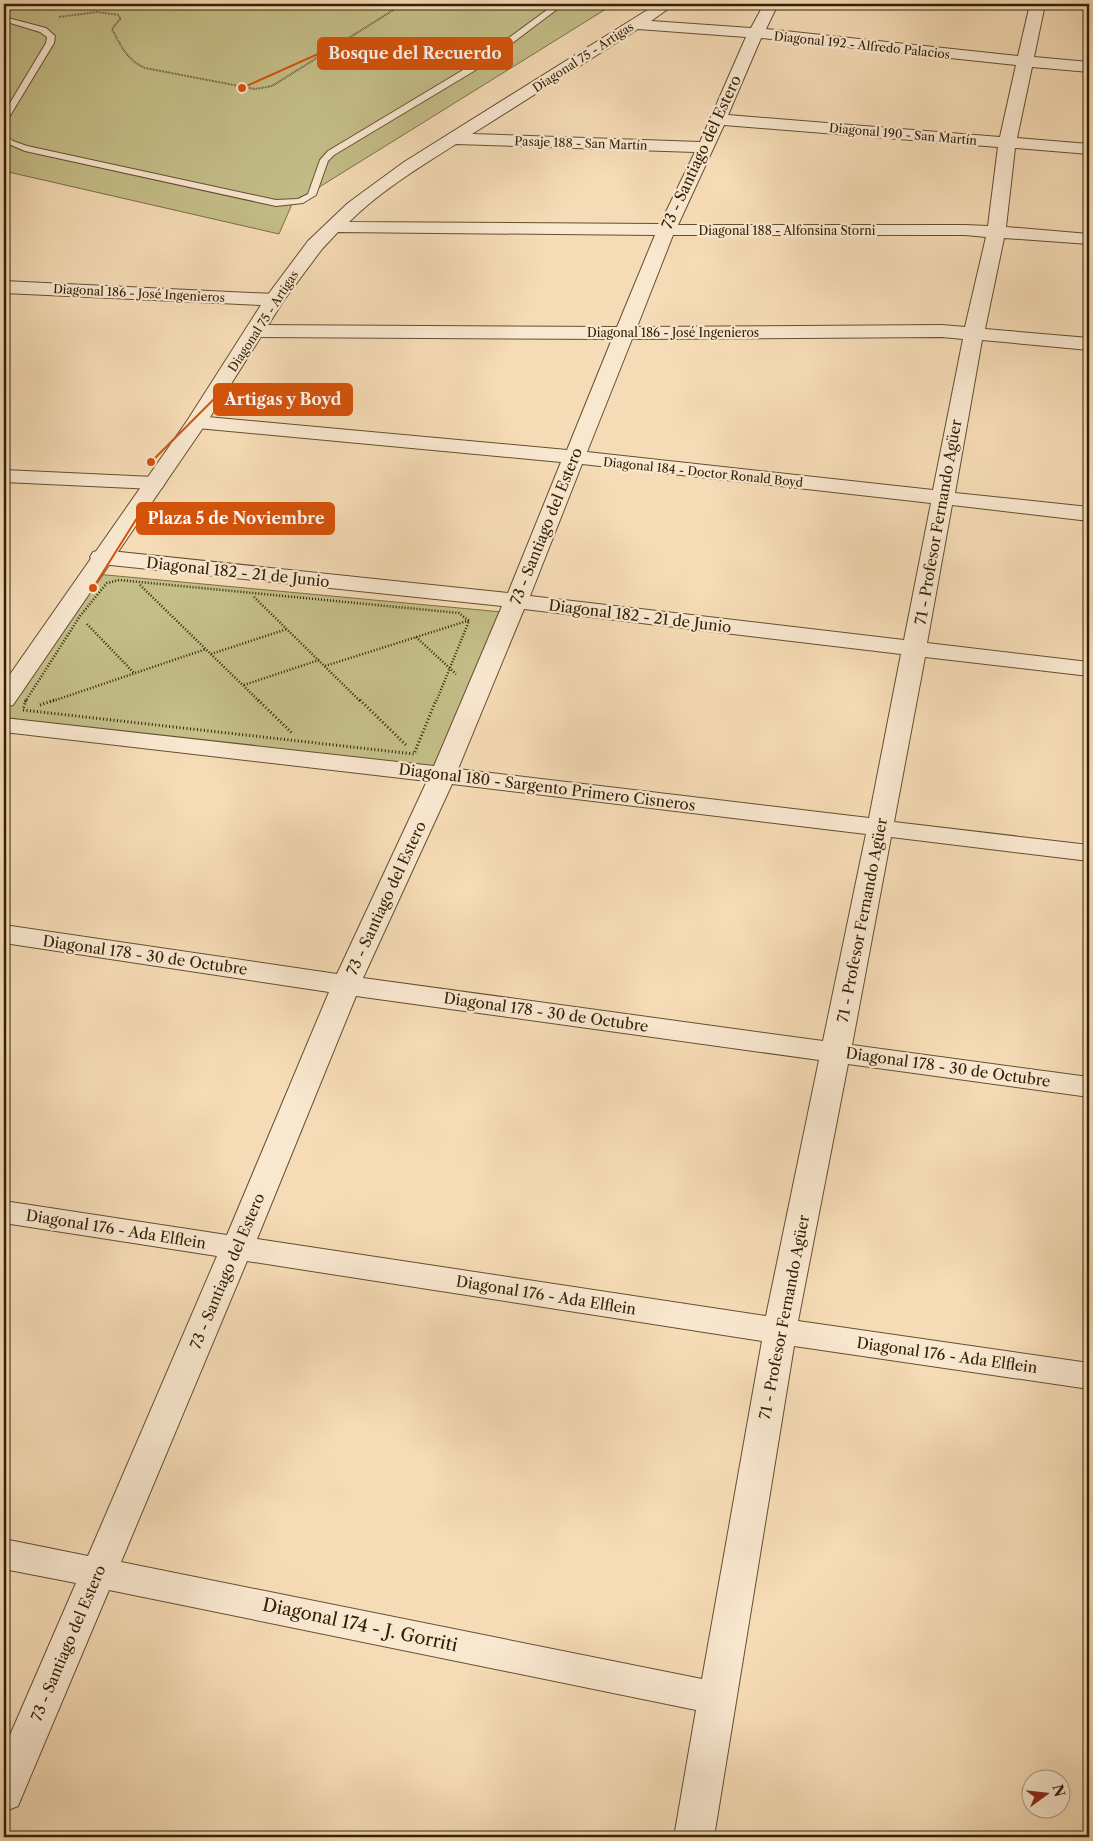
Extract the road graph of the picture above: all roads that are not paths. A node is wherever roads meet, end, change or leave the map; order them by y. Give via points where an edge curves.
1 (560, 4) edge
2 (667, 4) edge
3 (771, 4) edge
4 (1038, 4) edge
5 (4, 19) edge
6 (634, 24) junction
7 (756, 33) junction
8 (1025, 62) junction
9 (1089, 67) edge
10 (4, 119) edge
11 (717, 119) junction
12 (4, 138) edge
13 (456, 139) junction
14 (1007, 143) junction
15 (706, 147) junction
16 (1089, 149) edge
17 (334, 227) junction
18 (666, 230) junction
19 (996, 231) junction
20 (1089, 239) edge
21 (4, 287) edge
22 (274, 300) junction
23 (256, 331) junction
24 (624, 333) junction
25 (974, 333) junction
26 (1089, 344) edge
27 (197, 422) junction
28 (574, 457) junction
29 (4, 476) edge
30 (154, 483) junction
31 (941, 499) junction
32 (1089, 514) edge
33 (102, 557) junction
34 (516, 601) junction
35 (914, 649) junction
36 (1089, 669) edge
37 (4, 700) edge
38 (13, 718) edge
39 (443, 775) junction
40 (880, 828) junction
41 (1089, 852) edge
42 (4, 934) edge
43 (346, 985) junction
44 (836, 1052) junction
45 (1089, 1087) edge
46 (4, 1212) edge
47 (237, 1248) junction
48 (780, 1331) junction
49 (1089, 1376) edge
50 (4, 1554) edge
51 (98, 1572) junction
52 (717, 1698) junction
53 (4, 1794) edge
54 (694, 1837) edge

1 - 12 lane via 476,66 331,152 324,160 312,195 296,202 276,203 45,152 10,143
2 - 6 street, Diagonal 75 - Artigas
3 - 7 street, 73 - Santiago del Estero
4 - 8 street, 71 - Profesor Fernando Agüer
5 - 10 lane via 43,30 51,36 50,43
6 - 7 street, Diagonal 192 - Alfredo Palacios
6 - 13 street, Diagonal 75 - Artigas
7 - 8 street, Diagonal 192 - Alfredo Palacios
7 - 11 street, 73 - Santiago del Estero
8 - 9 street, Diagonal 192 - Alfredo Palacios
8 - 14 street, 71 - Profesor Fernando Agüer
11 - 14 street, Diagonal 190 - San Martín
11 - 15 street, 73 - Santiago del Estero
13 - 15 street, Pasaje 188 - San Martín
13 - 17 street, Diagonal 75 - Artigas via 410,166 354,207
14 - 16 street, Diagonal 190 - San Martín
14 - 19 street, 71 - Profesor Fernando Agüer
15 - 18 street, 73 - Santiago del Estero
17 - 18 street, Diagonal 188 - Alfonsina Storni
17 - 22 street, Diagonal 75 - Artigas via 315,245
18 - 19 street, Diagonal 188 - Alfonsina Storni
18 - 24 street, 73 - Santiago del Estero
19 - 20 street, Diagonal 188 - Alfonsina Storni
19 - 25 street, 71 - Profesor Fernando Agüer
21 - 22 street, Diagonal 186 - José Ingenieros
22 - 23 street, Diagonal 75 - Artigas
23 - 24 street, Diagonal 186 - José Ingenieros
23 - 27 street, Diagonal 75 - Artigas
24 - 25 street, Diagonal 186 - José Ingenieros
24 - 28 street, 73 - Santiago del Estero
25 - 26 street, Diagonal 186 - José Ingenieros
25 - 31 street, 71 - Profesor Fernando Agüer
27 - 28 street, Diagonal 184 - Doctor Ronald Boyd
27 - 30 street, Diagonal 75 - Artigas
28 - 31 street, Diagonal 184 - Doctor Ronald Boyd
28 - 34 street, 73 - Santiago del Estero
29 - 30 street
30 - 33 street, Diagonal 75 - Artigas
31 - 32 street, Diagonal 184 - Doctor Ronald Boyd
31 - 35 street, 71 - Profesor Fernando Agüer
33 - 34 street, Diagonal 182 - 21 de Junio
33 - 37 street, Diagonal 75 - Artigas
34 - 35 street, Diagonal 182 - 21 de Junio
34 - 39 street, 73 - Santiago del Estero
35 - 36 street, Diagonal 182 - 21 de Junio
35 - 40 street, 71 - Profesor Fernando Agüer
38 - 39 street, Diagonal 180 - Sargento Primero Cisneros
39 - 40 street, Diagonal 180 - Sargento Primero Cisneros
39 - 43 street, 73 - Santiago del Estero
40 - 41 street, Diagonal 180 - Sargento Primero Cisneros
40 - 44 street, 71 - Profesor Fernando Agüer
42 - 43 street, Diagonal 178 - 30 de Octubre
43 - 44 street, Diagonal 178 - 30 de Octubre
43 - 47 street, 73 - Santiago del Estero
44 - 45 street, Diagonal 178 - 30 de Octubre
44 - 48 street, 71 - Profesor Fernando Agüer
46 - 47 street, Diagonal 176 - Ada Elflein
47 - 48 street, Diagonal 176 - Ada Elflein
47 - 51 street, 73 - Santiago del Estero
48 - 49 street, Diagonal 176 - Ada Elflein
48 - 52 street, 71 - Profesor Fernando Agüer
50 - 51 street, Diagonal 174 - J. Gorriti
51 - 52 street, Diagonal 174 - J. Gorriti
51 - 53 street, 73 - Santiago del Estero
52 - 54 street, 71 - Profesor Fernando Agüer

